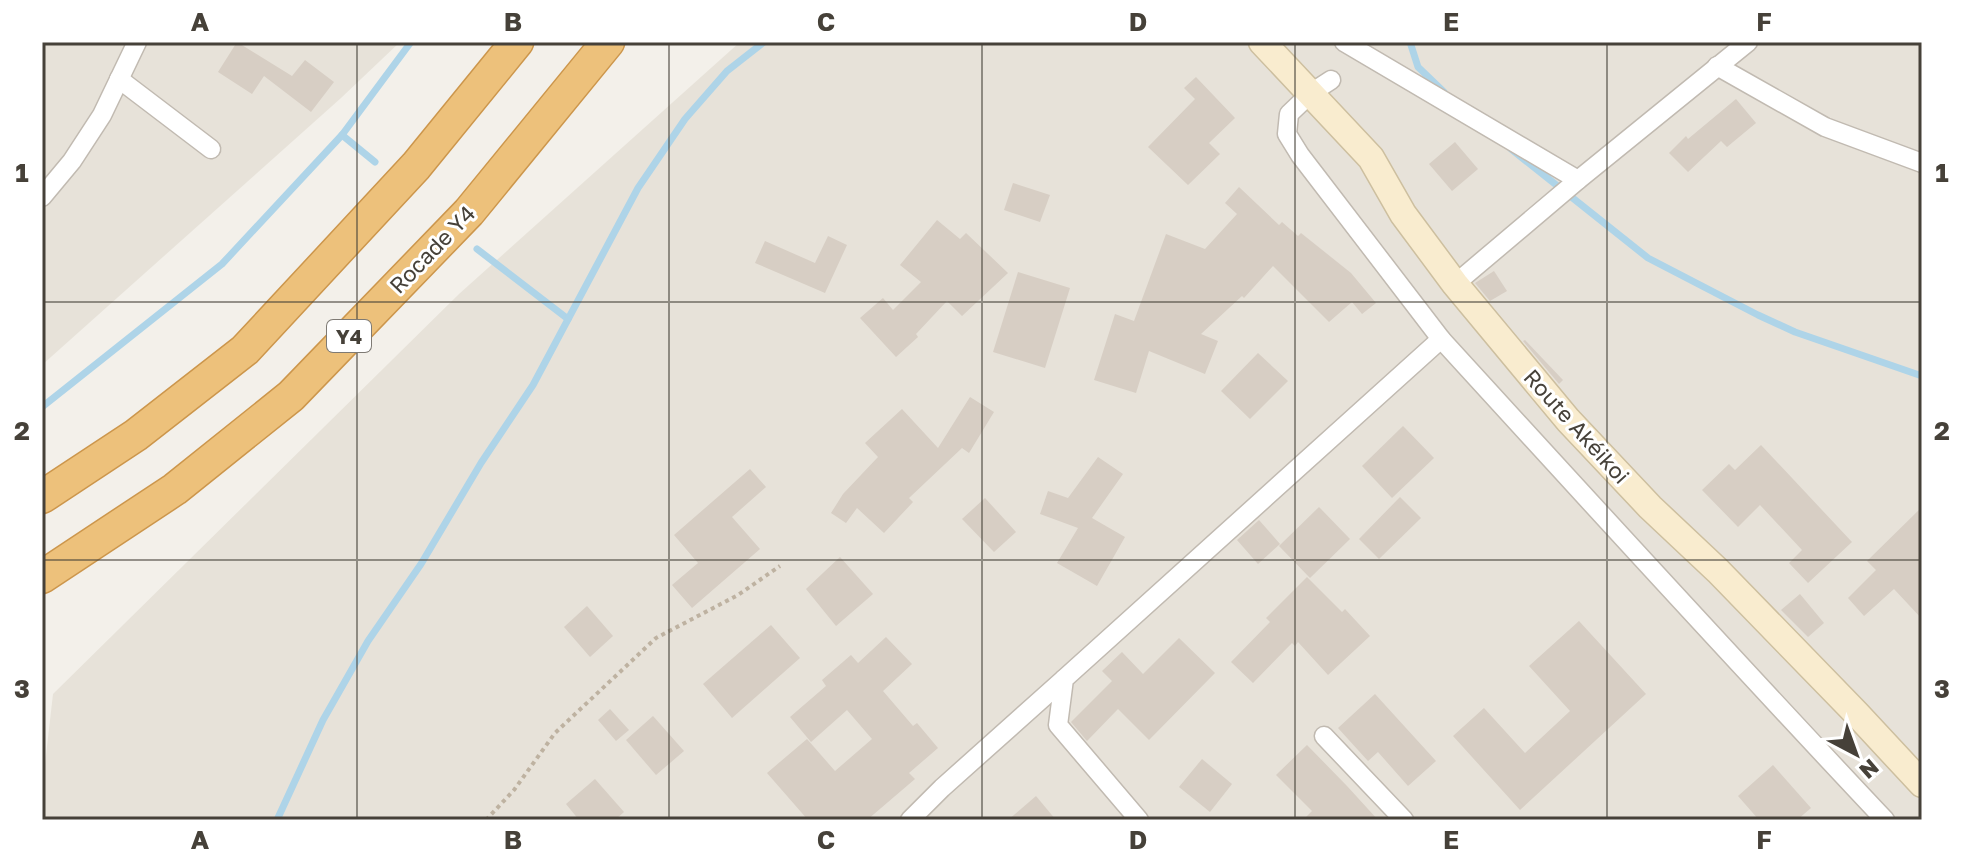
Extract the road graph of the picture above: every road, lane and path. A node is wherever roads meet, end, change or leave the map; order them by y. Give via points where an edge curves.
1 (137, 42) edge
2 (517, 42) edge
3 (608, 42) edge
4 (1344, 42) edge
5 (1748, 42) edge
6 (1269, 44) edge
7 (1717, 66) junction
8 (119, 79) junction
9 (1321, 86) junction
10 (211, 149) dead end
11 (1922, 163) edge
12 (1578, 180) junction
13 (42, 197) edge
14 (1455, 284) junction
15 (1441, 339) junction
16 (42, 497) edge
17 (780, 566) dead end
18 (42, 577) edge
19 (1064, 679) junction
20 (1324, 736) dead end
21 (1922, 784) edge
22 (486, 820) edge
23 (910, 820) edge
24 (1139, 820) edge
25 (1404, 820) edge
26 (1885, 820) edge

1 - 8 street
2 - 16 highway via 416,166 245,350 136,435
3 - 18 highway, Rocade Y4 / Y4 via 469,212 291,396 175,489
4 - 12 street
5 - 7 street
6 - 9 street, Route Akéikoi
7 - 11 street via 1825,127
7 - 12 street
8 - 10 street
8 - 13 street via 72,161
9 - 14 street, Route Akéikoi
9 - 15 street via 1289,114 1287,134
12 - 14 street
14 - 21 street, Route Akéikoi via 1609,464
15 - 19 street
15 - 26 street
17 - 22 path via 656,638 555,733
19 - 23 street
19 - 24 street via 1058,725
20 - 25 street

